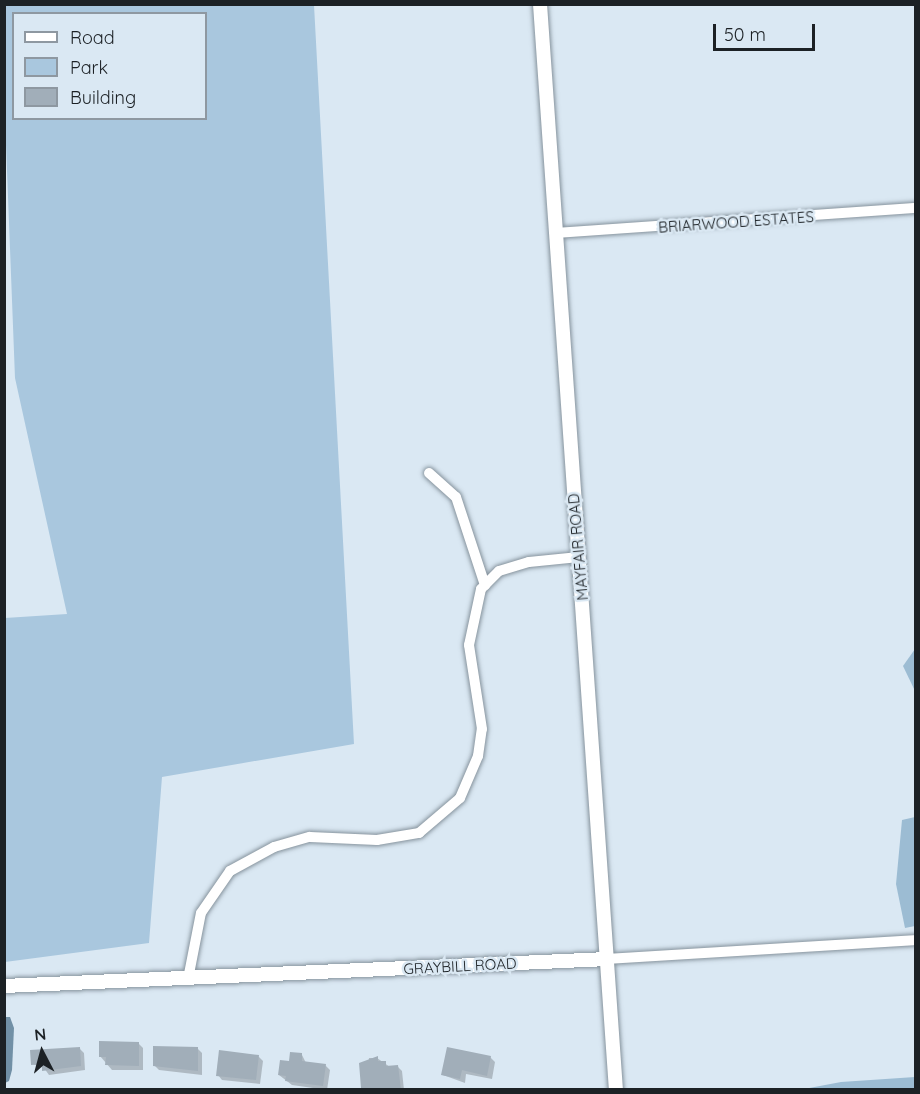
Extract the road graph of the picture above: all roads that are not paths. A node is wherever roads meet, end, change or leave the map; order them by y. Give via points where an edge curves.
1 (540, 4) edge
2 (915, 208) edge
3 (557, 233) junction
4 (429, 473) dead end
5 (579, 557) junction
6 (485, 585) junction
7 (915, 940) edge
8 (607, 959) junction
9 (188, 979) junction
10 (4, 986) edge
11 (616, 1089) edge

1 - 3 street, MAYFAIR ROAD
2 - 3 street, BRIARWOOD ESTATES
3 - 5 street, MAYFAIR ROAD
4 - 6 street via 456,497
5 - 6 street via 529,561 499,571
5 - 8 street, MAYFAIR ROAD
6 - 9 street via 469,645 482,729 478,756 460,798 419,833 377,840 310,837 274,847 230,871 201,913
7 - 8 street, GRAYBILL ROAD
8 - 9 street, GRAYBILL ROAD
8 - 11 street, MAYFAIR ROAD
9 - 10 street, GRAYBILL ROAD

